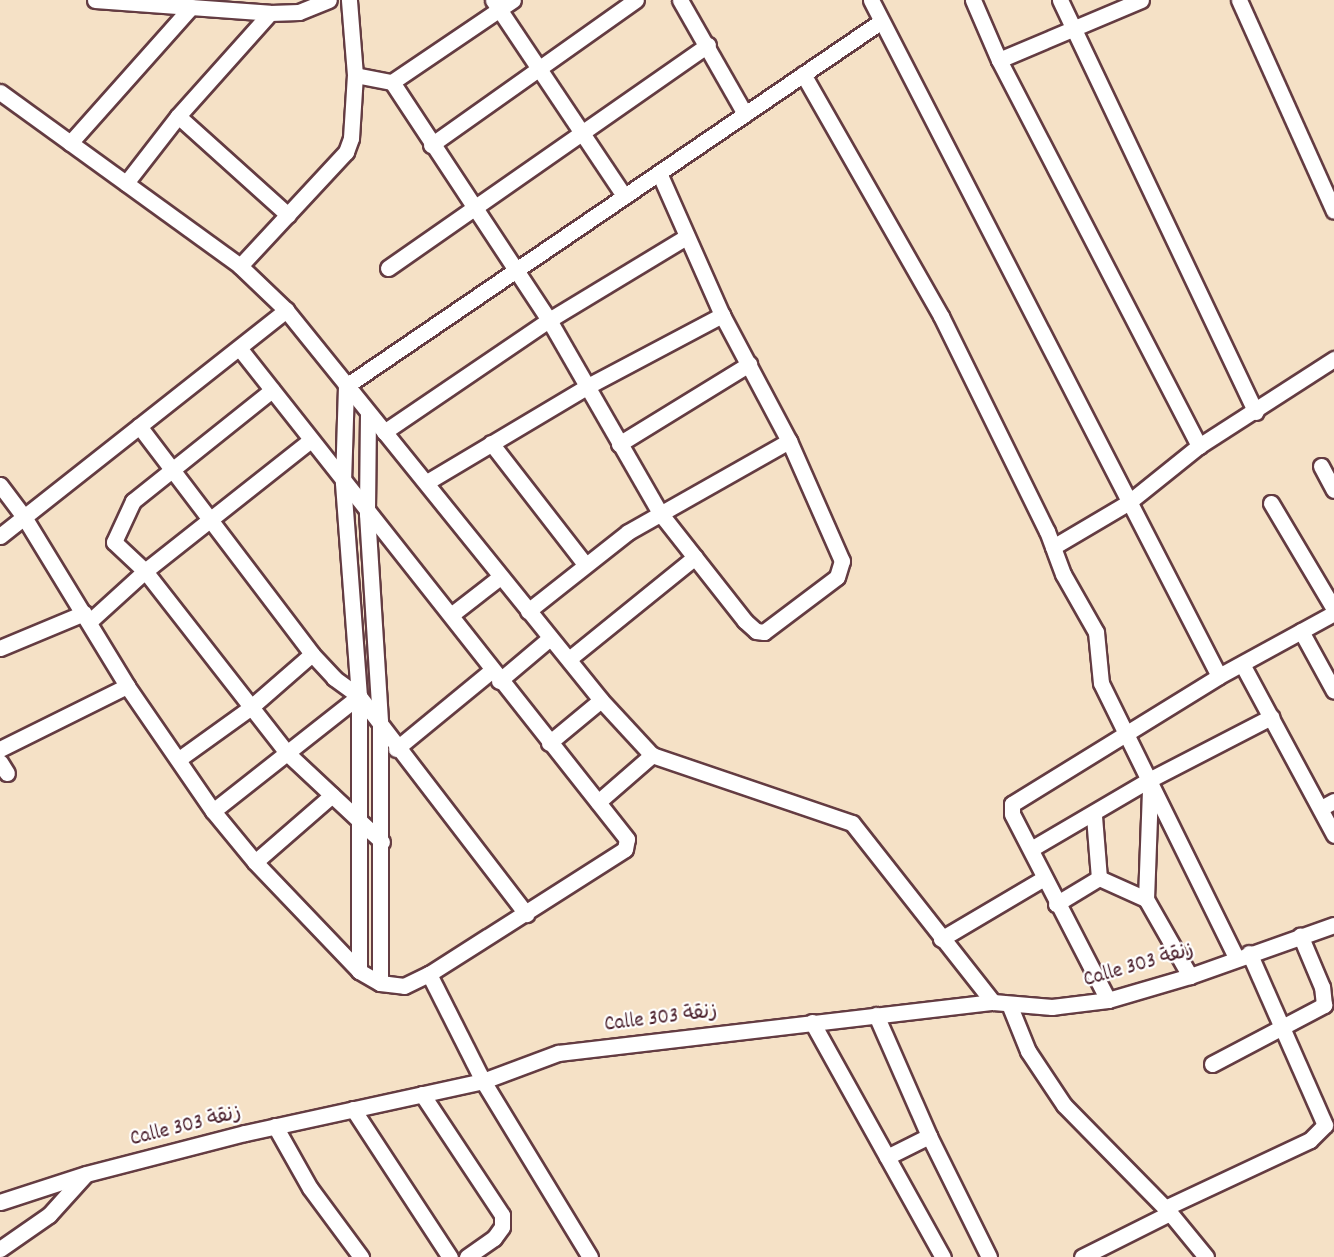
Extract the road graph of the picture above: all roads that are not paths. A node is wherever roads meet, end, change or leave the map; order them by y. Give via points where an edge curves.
1 (95, 0) edge
2 (329, 0) edge
3 (349, 0) edge
4 (513, 0) edge
5 (636, 0) edge
6 (680, 0) edge
7 (872, 0) edge
8 (973, 0) edge
9 (1060, 0) edge
10 (1141, 0) edge
11 (1239, 0) edge
12 (123, 1) edge
13 (496, 5) edge
14 (1121, 5) edge
15 (191, 7) junction
16 (270, 13) junction
17 (880, 22) junction
18 (1073, 26) junction
19 (708, 45) junction
20 (999, 60) junction
21 (539, 69) junction
22 (803, 74) junction
23 (355, 75) junction
24 (392, 82) junction
25 (0, 92) edge
26 (745, 114) junction
27 (178, 116) junction
28 (582, 132) junction
29 (70, 143) junction
30 (431, 145) junction
31 (659, 173) junction
32 (126, 183) junction
33 (624, 196) junction
34 (474, 208) junction
35 (1334, 211) edge
36 (288, 215) junction
37 (686, 237) junction
38 (240, 266) junction
39 (388, 268) dead end
40 (517, 270) junction
41 (286, 310) junction
42 (722, 315) junction
43 (549, 320) junction
44 (240, 349) junction
45 (749, 364) junction
46 (1332, 366) edge
47 (346, 386) junction
48 (588, 386) junction
49 (272, 390) junction
50 (1256, 412) junction
51 (368, 414) junction
52 (139, 426) junction
53 (384, 432) junction
54 (311, 440) junction
55 (789, 441) junction
56 (491, 443) junction
57 (619, 444) junction
58 (1199, 446) junction
59 (1321, 466) dead end
60 (172, 470) junction
61 (343, 482) junction
62 (427, 482) junction
63 (0, 485) edge
64 (1334, 490) edge
65 (1129, 502) junction
66 (1271, 503) dead end
67 (660, 513) junction
68 (367, 514) junction
69 (24, 517) junction
70 (210, 522) junction
71 (0, 536) edge
72 (1053, 547) junction
73 (695, 557) junction
74 (584, 563) junction
75 (146, 571) junction
76 (500, 577) junction
77 (528, 611) junction
78 (1334, 611) edge
79 (451, 615) junction
80 (87, 617) junction
81 (1301, 631) junction
82 (550, 638) junction
83 (0, 648) edge
84 (312, 654) junction
85 (568, 659) junction
86 (1242, 664) junction
87 (495, 676) junction
88 (1219, 676) junction
89 (127, 686) junction
90 (1334, 691) edge
91 (359, 696) junction
92 (601, 700) junction
93 (250, 708) junction
94 (1271, 717) junction
95 (380, 722) junction
96 (1123, 733) junction
97 (549, 743) junction
98 (396, 748) junction
99 (0, 750) edge
100 (287, 753) junction
101 (652, 755) junction
102 (179, 759) junction
103 (1149, 784) junction
104 (332, 795) junction
105 (598, 802) junction
106 (1327, 805) edge
107 (213, 811) junction
108 (1094, 816) junction
109 (361, 825) junction
110 (1334, 835) edge
111 (382, 842) junction
112 (1031, 849) junction
113 (255, 862) junction
114 (1044, 878) junction
115 (1100, 878) junction
116 (1146, 899) junction
117 (1056, 904) junction
118 (526, 914) junction
119 (1334, 925) edge
120 (1299, 935) junction
121 (940, 939) junction
122 (1242, 955) junction
123 (359, 971) junction
124 (429, 974) junction
125 (1190, 976) junction
126 (380, 983) junction
127 (1108, 1000) junction
128 (1001, 1003) junction
129 (876, 1015) junction
130 (812, 1022) junction
131 (1281, 1030) junction
132 (1212, 1064) dead end
133 (483, 1081) junction
134 (422, 1094) junction
135 (353, 1110) junction
136 (275, 1126) junction
137 (929, 1136) junction
138 (887, 1157) junction
139 (86, 1174) junction
140 (0, 1202) edge
141 (1168, 1210) junction
142 (0, 1250) edge
143 (361, 1257) edge
144 (450, 1257) edge
145 (466, 1257) edge
146 (590, 1257) edge
147 (943, 1257) edge
148 (989, 1257) edge
149 (1082, 1257) edge
150 (1206, 1257) edge

1 - 12 street
2 - 16 street via 298,12
3 - 23 street
4 - 13 street
5 - 21 street
6 - 19 street
7 - 17 street
8 - 20 street
9 - 18 street
10 - 14 street
11 - 35 street
12 - 15 street
13 - 21 street
13 - 24 street
14 - 18 street
15 - 16 street
15 - 29 street
16 - 27 street
17 - 22 street
17 - 65 street
18 - 20 street
18 - 50 street
19 - 26 street
19 - 28 street
20 - 58 street
21 - 28 street
21 - 30 street
22 - 26 street
22 - 72 street via 941,316
23 - 24 street
23 - 36 street via 351,138 346,152
24 - 30 street
25 - 29 street
26 - 31 street
27 - 32 street
27 - 36 street
28 - 33 street
28 - 34 street
29 - 32 street
30 - 34 street
31 - 33 street
31 - 37 street
32 - 38 street
33 - 40 street
34 - 39 street
34 - 40 street
36 - 38 street
37 - 42 street
37 - 43 street
38 - 41 street
40 - 43 street
40 - 47 street
41 - 44 street
41 - 47 street
42 - 45 street
42 - 48 street
43 - 48 street
43 - 53 street
44 - 49 street
44 - 52 street
45 - 55 street
45 - 57 street
46 - 50 street
47 - 51 street
47 - 61 street
48 - 56 street
48 - 57 street
49 - 54 street
49 - 60 street
50 - 58 street
51 - 53 street
51 - 68 street
52 - 60 street
52 - 69 street
53 - 62 street
54 - 61 street
54 - 70 street
55 - 67 street
55 - 73 street via 840,553 842,569 837,577 776,626 756,631
56 - 62 street
56 - 74 street
57 - 67 street
58 - 65 street
59 - 64 street
60 - 70 street
60 - 75 street via 133,501 122,529 114,538 116,547
61 - 68 street
61 - 91 street
62 - 76 street
63 - 69 street
65 - 72 street
65 - 88 street
66 - 78 street
67 - 73 street
67 - 74 street
68 - 79 street
68 - 95 street
69 - 71 street
69 - 80 street
70 - 75 street
70 - 84 street
72 - 96 street via 1063,574 1096,632 1098,673
73 - 85 street
74 - 77 street
75 - 80 street
75 - 93 street
76 - 77 street
76 - 79 street
77 - 82 street
78 - 81 street
79 - 87 street
80 - 83 street
80 - 89 street
81 - 86 street
81 - 90 street
82 - 85 street
82 - 87 street
84 - 91 street via 334,678
84 - 93 street
85 - 92 street
86 - 88 street
86 - 94 street
87 - 97 street
87 - 98 street
88 - 96 street
89 - 99 street
89 - 102 street
91 - 95 street
91 - 100 street
91 - 109 street
92 - 97 street
92 - 101 street
93 - 100 street
93 - 102 street
94 - 103 street
94 - 106 street
95 - 98 street
95 - 111 street
96 - 103 street
96 - 112 street via 1014,801 1012,814
97 - 105 street
98 - 118 street
100 - 104 street
100 - 107 street
101 - 105 street
101 - 121 street via 852,823
102 - 107 street
103 - 108 street
103 - 116 street
103 - 122 street
104 - 109 street
104 - 113 street
105 - 118 street via 627,839 626,849
106 - 110 street
107 - 113 street
108 - 112 street
108 - 115 street
109 - 111 street
109 - 123 street
111 - 126 street
112 - 114 street
113 - 123 street
114 - 117 street
114 - 121 street
115 - 116 street
115 - 117 street
116 - 125 street
117 - 127 street
118 - 124 street
119 - 120 street, Calle 303 زنقة
120 - 122 street, Calle 303 زنقة
120 - 131 street via 1322,987 1324,1005
121 - 128 street
122 - 125 street, Calle 303 زنقة
122 - 131 street
123 - 126 street
124 - 126 street via 404,986
124 - 133 street
125 - 127 street, Calle 303 زنقة
127 - 128 street, Calle 303 زنقة via 1052,1007
128 - 129 street, Calle 303 زنقة
128 - 141 street via 1064,1105
129 - 130 street, Calle 303 زنقة
129 - 137 street
130 - 133 street, Calle 303 زنقة via 558,1053
130 - 138 street
131 - 132 street
131 - 141 street via 1323,1116 1322,1131
133 - 134 street, Calle 303 زنقة
133 - 146 street
134 - 135 street, Calle 303 زنقة
134 - 145 street via 502,1215 502,1227 494,1238
135 - 136 street, Calle 303 زنقة
135 - 144 street
136 - 139 street, Calle 303 زنقة
136 - 143 street via 310,1188
137 - 138 street
137 - 148 street
138 - 147 street
139 - 140 street, Calle 303 زنقة
139 - 142 street via 49,1215
141 - 149 street
141 - 150 street

